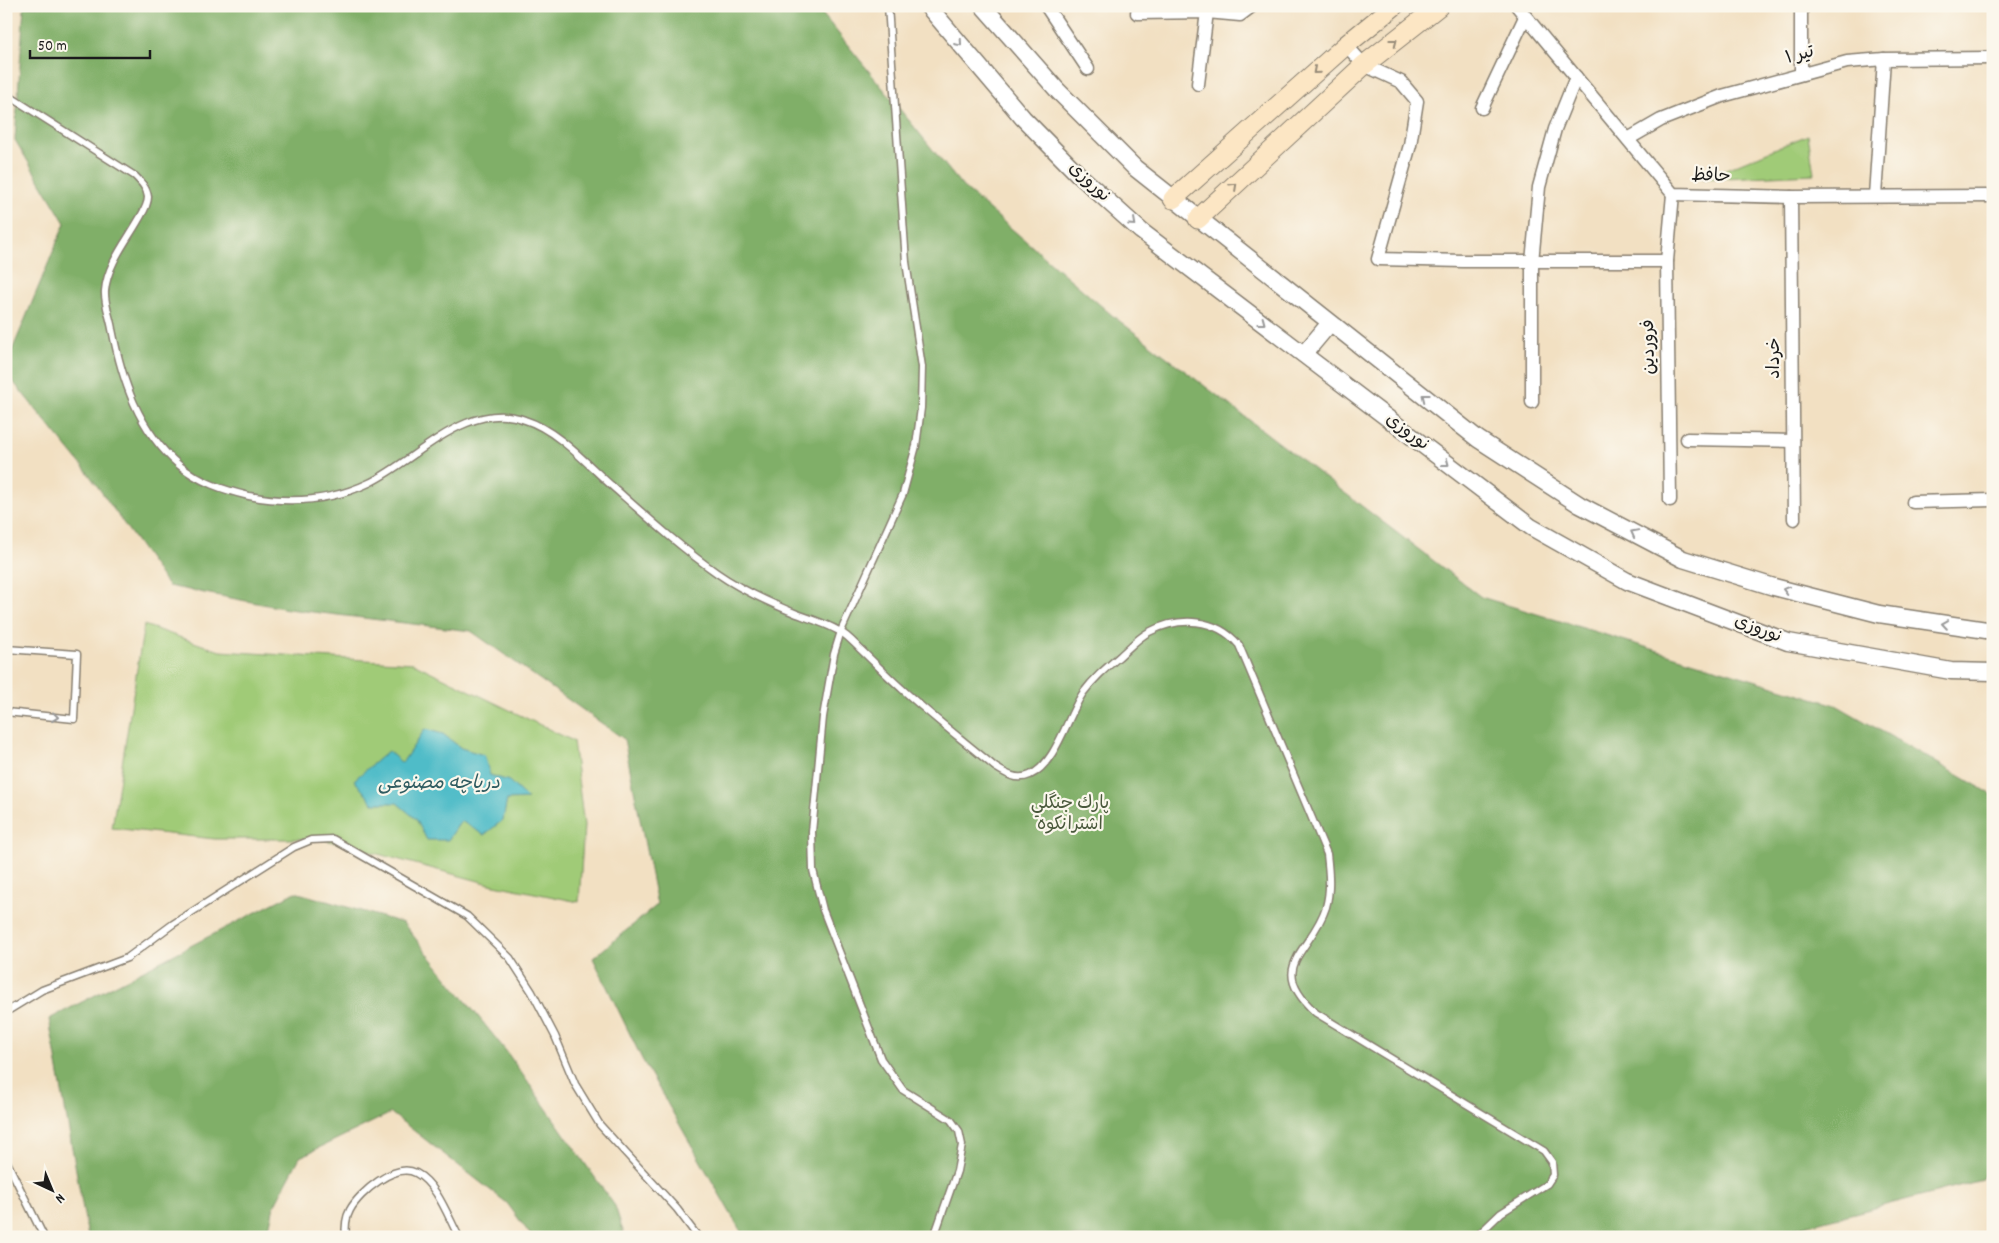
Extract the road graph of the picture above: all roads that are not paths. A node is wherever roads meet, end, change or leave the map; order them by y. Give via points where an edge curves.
1 (888, 6) edge
2 (928, 6) edge
3 (983, 6) edge
4 (1046, 6) edge
5 (1138, 6) edge
6 (1252, 6) edge
7 (1394, 6) edge
8 (1439, 6) edge
9 (1517, 6) edge
10 (1801, 6) edge
11 (1207, 12) junction
12 (1525, 17) junction
13 (1346, 46) junction
14 (1993, 58) edge
15 (1884, 59) junction
16 (1364, 65) junction
17 (1088, 69) dead end
18 (1800, 74) junction
19 (1576, 77) junction
20 (1198, 84) dead end
21 (6, 94) edge
22 (1482, 108) dead end
23 (1628, 139) junction
24 (1673, 194) junction
25 (1875, 196) junction
26 (1993, 196) edge
27 (1791, 197) junction
28 (1173, 199) junction
29 (1198, 219) junction
30 (1532, 262) junction
31 (1666, 262) junction
32 (1330, 323) junction
33 (1304, 354) junction
34 (1532, 402) dead end
35 (1687, 439) dead end
36 (1793, 440) junction
37 (1670, 500) dead end
38 (1993, 500) edge
39 (1912, 502) dead end
40 (1794, 519) dead end
41 (1993, 631) edge
42 (841, 632) junction
43 (6, 649) edge
44 (1993, 672) edge
45 (6, 712) edge
46 (6, 1012) edge
47 (6, 1160) edge
48 (44, 1237) edge
49 (346, 1237) edge
50 (459, 1237) edge
51 (698, 1237) edge
52 (934, 1237) edge
53 (1476, 1237) edge

1 - 42 lane via 906,262 922,367 921,408 916,446 903,494
2 -> 33 street, نوروزی via 1023,118 1079,175 1141,231
3 - 28 street via 1105,139
4 - 17 street
5 - 11 street via 1138,13
6 - 11 street via 1240,15
7 - 13 main road
16 -> 8 main road
9 - 12 street, حافظ
10 - 18 street
11 - 20 street
12 - 19 street, حافظ
12 - 22 street
13 - 16 street
13 -> 28 main road
14 - 15 street, تیر ۱
15 - 18 street, تیر ۱ via 1847,62
15 - 25 street
29 -> 16 main road
16 - 30 street via 1400,82 1418,101 1410,145 1378,259
18 - 23 street, تیر ۱ via 1722,96 1661,120
19 - 23 street, حافظ
19 - 30 street via 1555,129 1539,187
21 - 42 lane via 135,176 144,185 148,196 146,208 110,268 105,292 118,361 135,409 155,442 180,467 206,483 237,493 271,500 309,500 341,494 370,483 451,431 481,417 502,415 525,420 572,450 648,519 718,573 745,590
23 - 24 street, حافظ
24 - 27 street, حافظ
24 - 31 street, فروردین
25 - 26 street, حافظ
25 - 27 street, حافظ
27 - 36 street, خرداد
28 - 29 street
29 - 32 street
30 - 31 street
30 - 34 street
31 - 37 street, فروردین
32 - 33 street
41 -> 32 street via 1879,614 1683,559 1580,505 1478,439
33 -> 44 street, نوروزی via 1531,527 1627,581 1788,642 1951,671
35 - 36 street
36 - 40 street, خرداد
38 - 39 street
42 - 52 lane via 823,717 812,832 813,870 823,910 881,1059 903,1090 951,1120 959,1131 962,1145 957,1171
42 - 53 lane via 901,689 995,767 1019,778 1031,775 1049,758 1082,695 1096,676 1148,632 1175,622 1198,622 1230,634 1239,645 1328,854 1330,889 1326,908 1317,927 1297,954 1292,970 1295,988 1303,1002 1316,1013 1544,1151 1552,1162 1553,1175 1547,1184 1501,1213
45 -> 43 lane via 74,719 77,654
46 - 51 lane via 42,990 127,958 173,924 294,847 311,840 333,839 467,916 510,958 532,992 575,1084 600,1126 677,1209
47 - 48 lane
49 - 50 lane via 345,1224 350,1210 369,1188 402,1171 414,1172 424,1179

